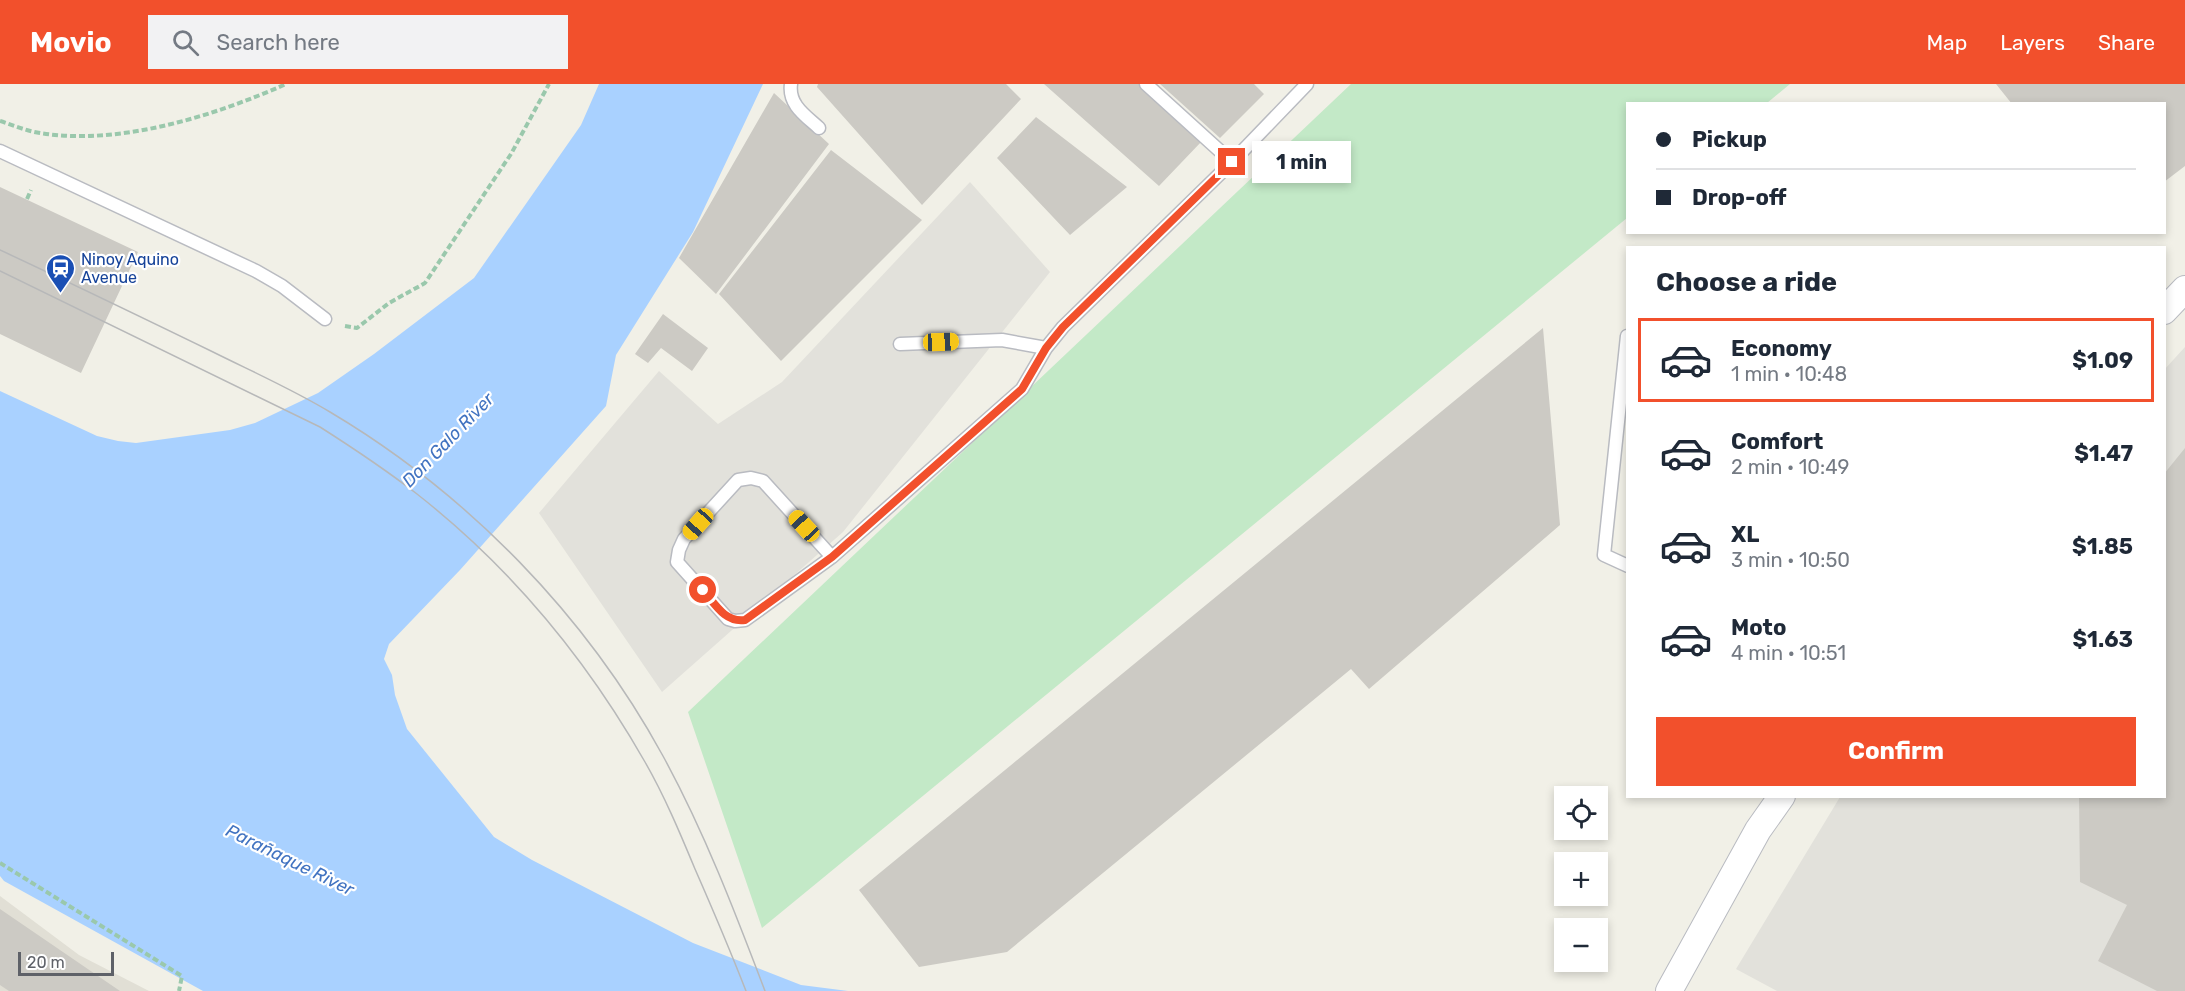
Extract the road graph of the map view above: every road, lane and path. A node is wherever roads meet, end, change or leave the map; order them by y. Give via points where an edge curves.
1 (286, 84) edge
2 (549, 84) edge
3 (791, 84) edge
4 (1146, 84) edge
5 (1307, 84) edge
6 (0, 120) edge
7 (819, 128) dead end
8 (0, 151) edge
9 (1232, 162) junction
10 (2185, 289) edge
11 (2166, 310) edge
12 (325, 319) joint
13 (900, 344) dead end
14 (1626, 346) edge
15 (1046, 348) junction
16 (832, 557) junction
17 (1626, 565) edge
18 (1781, 798) edge
19 (0, 864) edge
20 (179, 991) edge
21 (1669, 991) edge

1 - 6 path via 255,98 168,125 116,136 39,133
2 - 12 path via 511,154 425,283 389,303 357,328
3 - 7 lane via 796,107
4 - 9 lane
5 - 9 lane
8 - 12 lane via 256,271
9 - 15 lane
10 - 11 street
13 - 15 lane via 1002,340
14 - 17 lane via 1604,555
15 - 16 lane via 1022,389
16 - 16 lane via 762,481 751,478 738,480 684,539 677,562 735,621 745,620
18 - 21 street via 1758,830
19 - 20 path via 182,976

